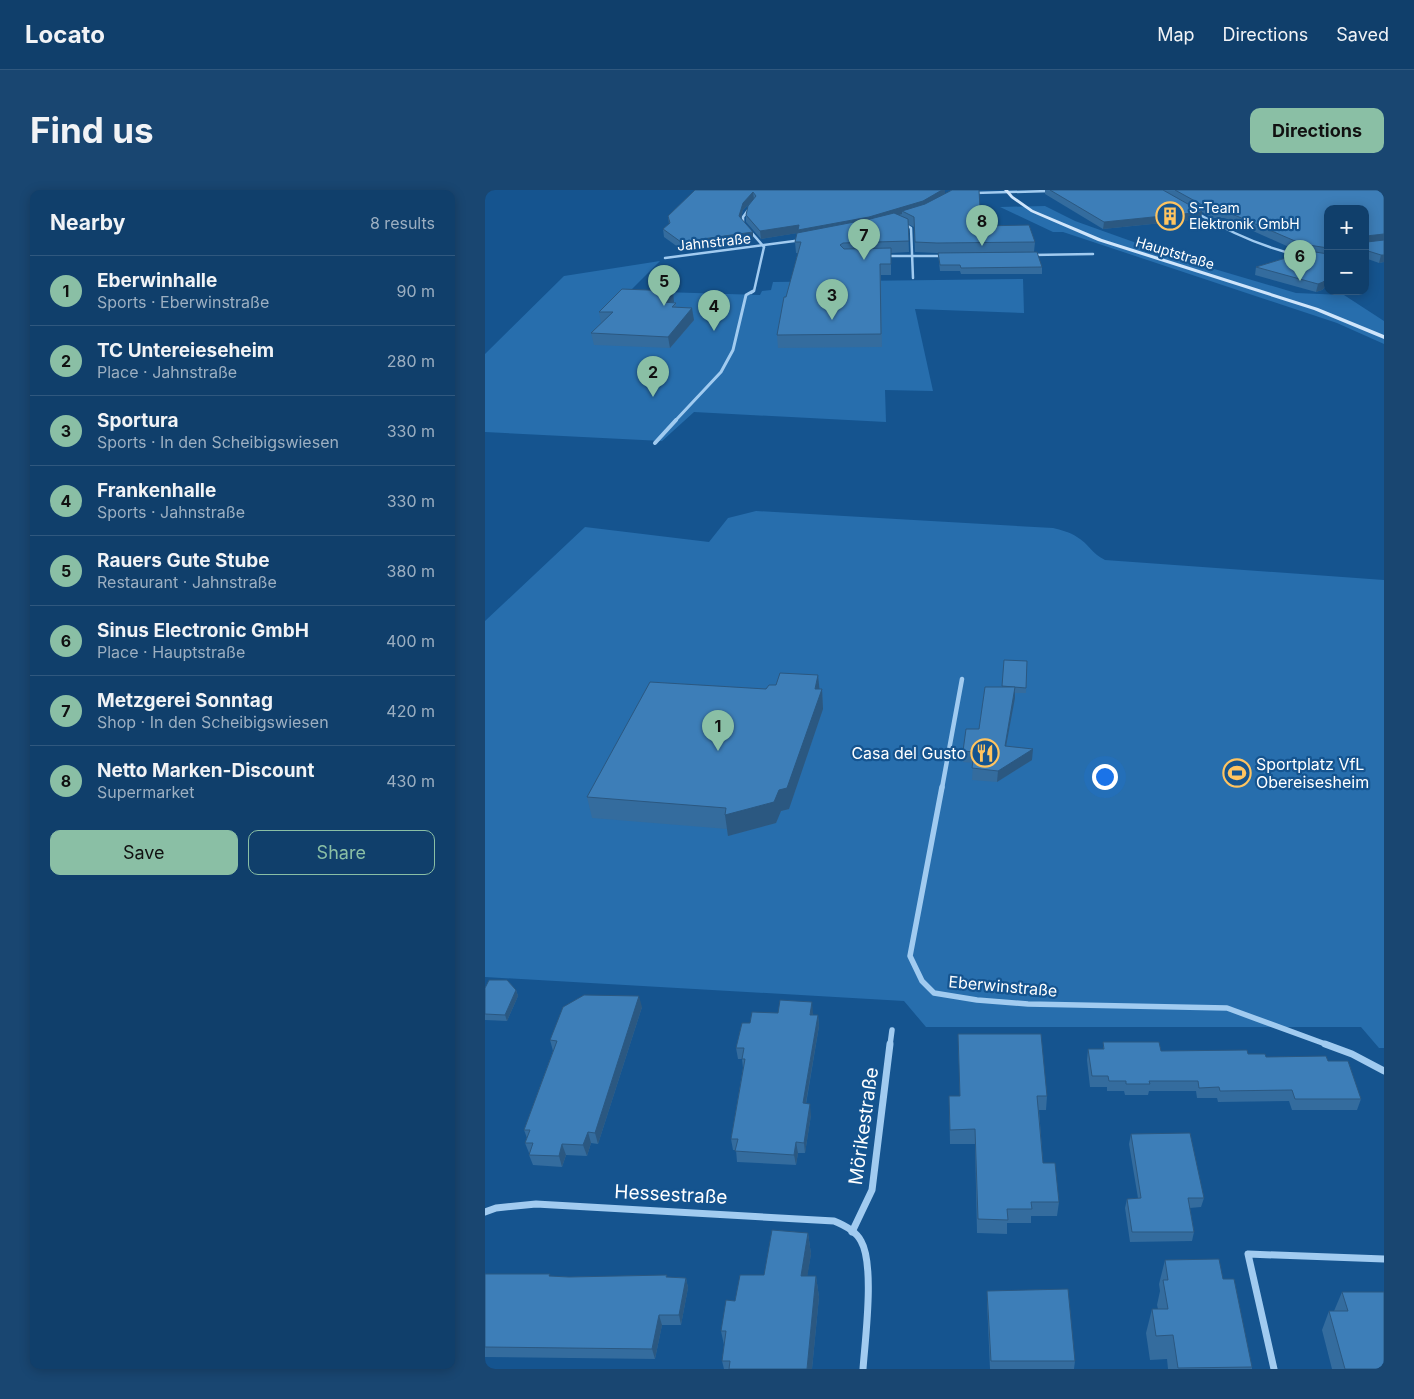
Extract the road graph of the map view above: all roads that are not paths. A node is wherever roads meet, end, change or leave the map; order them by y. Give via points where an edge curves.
1 (1007, 191) edge
2 (1055, 191) edge
3 (972, 193) edge
4 (754, 202) edge
5 (1188, 208) edge
6 (895, 220) edge
7 (809, 239) edge
8 (764, 247) junction
9 (1093, 254) dead end
10 (1026, 255) edge
11 (883, 256) edge
12 (912, 256) junction
13 (950, 256) edge
14 (1309, 257) edge
15 (665, 258) dead end
16 (913, 278) dead end
17 (1384, 337) edge
18 (655, 443) dead end
19 (962, 679) dead end
20 (892, 1030) dead end
21 (1384, 1071) edge
22 (485, 1212) edge
23 (853, 1232) junction
24 (1384, 1258) edge
25 (863, 1369) edge
26 (1275, 1369) edge

1 - 2 street
1 - 3 street
1 - 17 main road, Hauptstraße via 1032,211 1100,240 1346,320
4 - 8 street via 743,223
5 - 14 street via 1243,238 1287,254
6 - 12 street via 911,228
7 - 8 street, Jahnstraße
8 - 15 street, Jahnstraße
8 - 18 street, Jahnstraße via 754,291 747,295 733,350 710,386
9 - 10 street
11 - 12 street
12 - 13 street
12 - 16 street
19 - 21 street, Eberwinstraße via 910,956 922,981 933,993 1028,1004 1227,1008 1351,1054
20 - 23 street, Mörikestraße via 872,1190
22 - 23 street, Hessestraße via 536,1204 644,1208 829,1219
23 - 25 street via 862,1242 867,1262
24 - 26 street via 1248,1254

